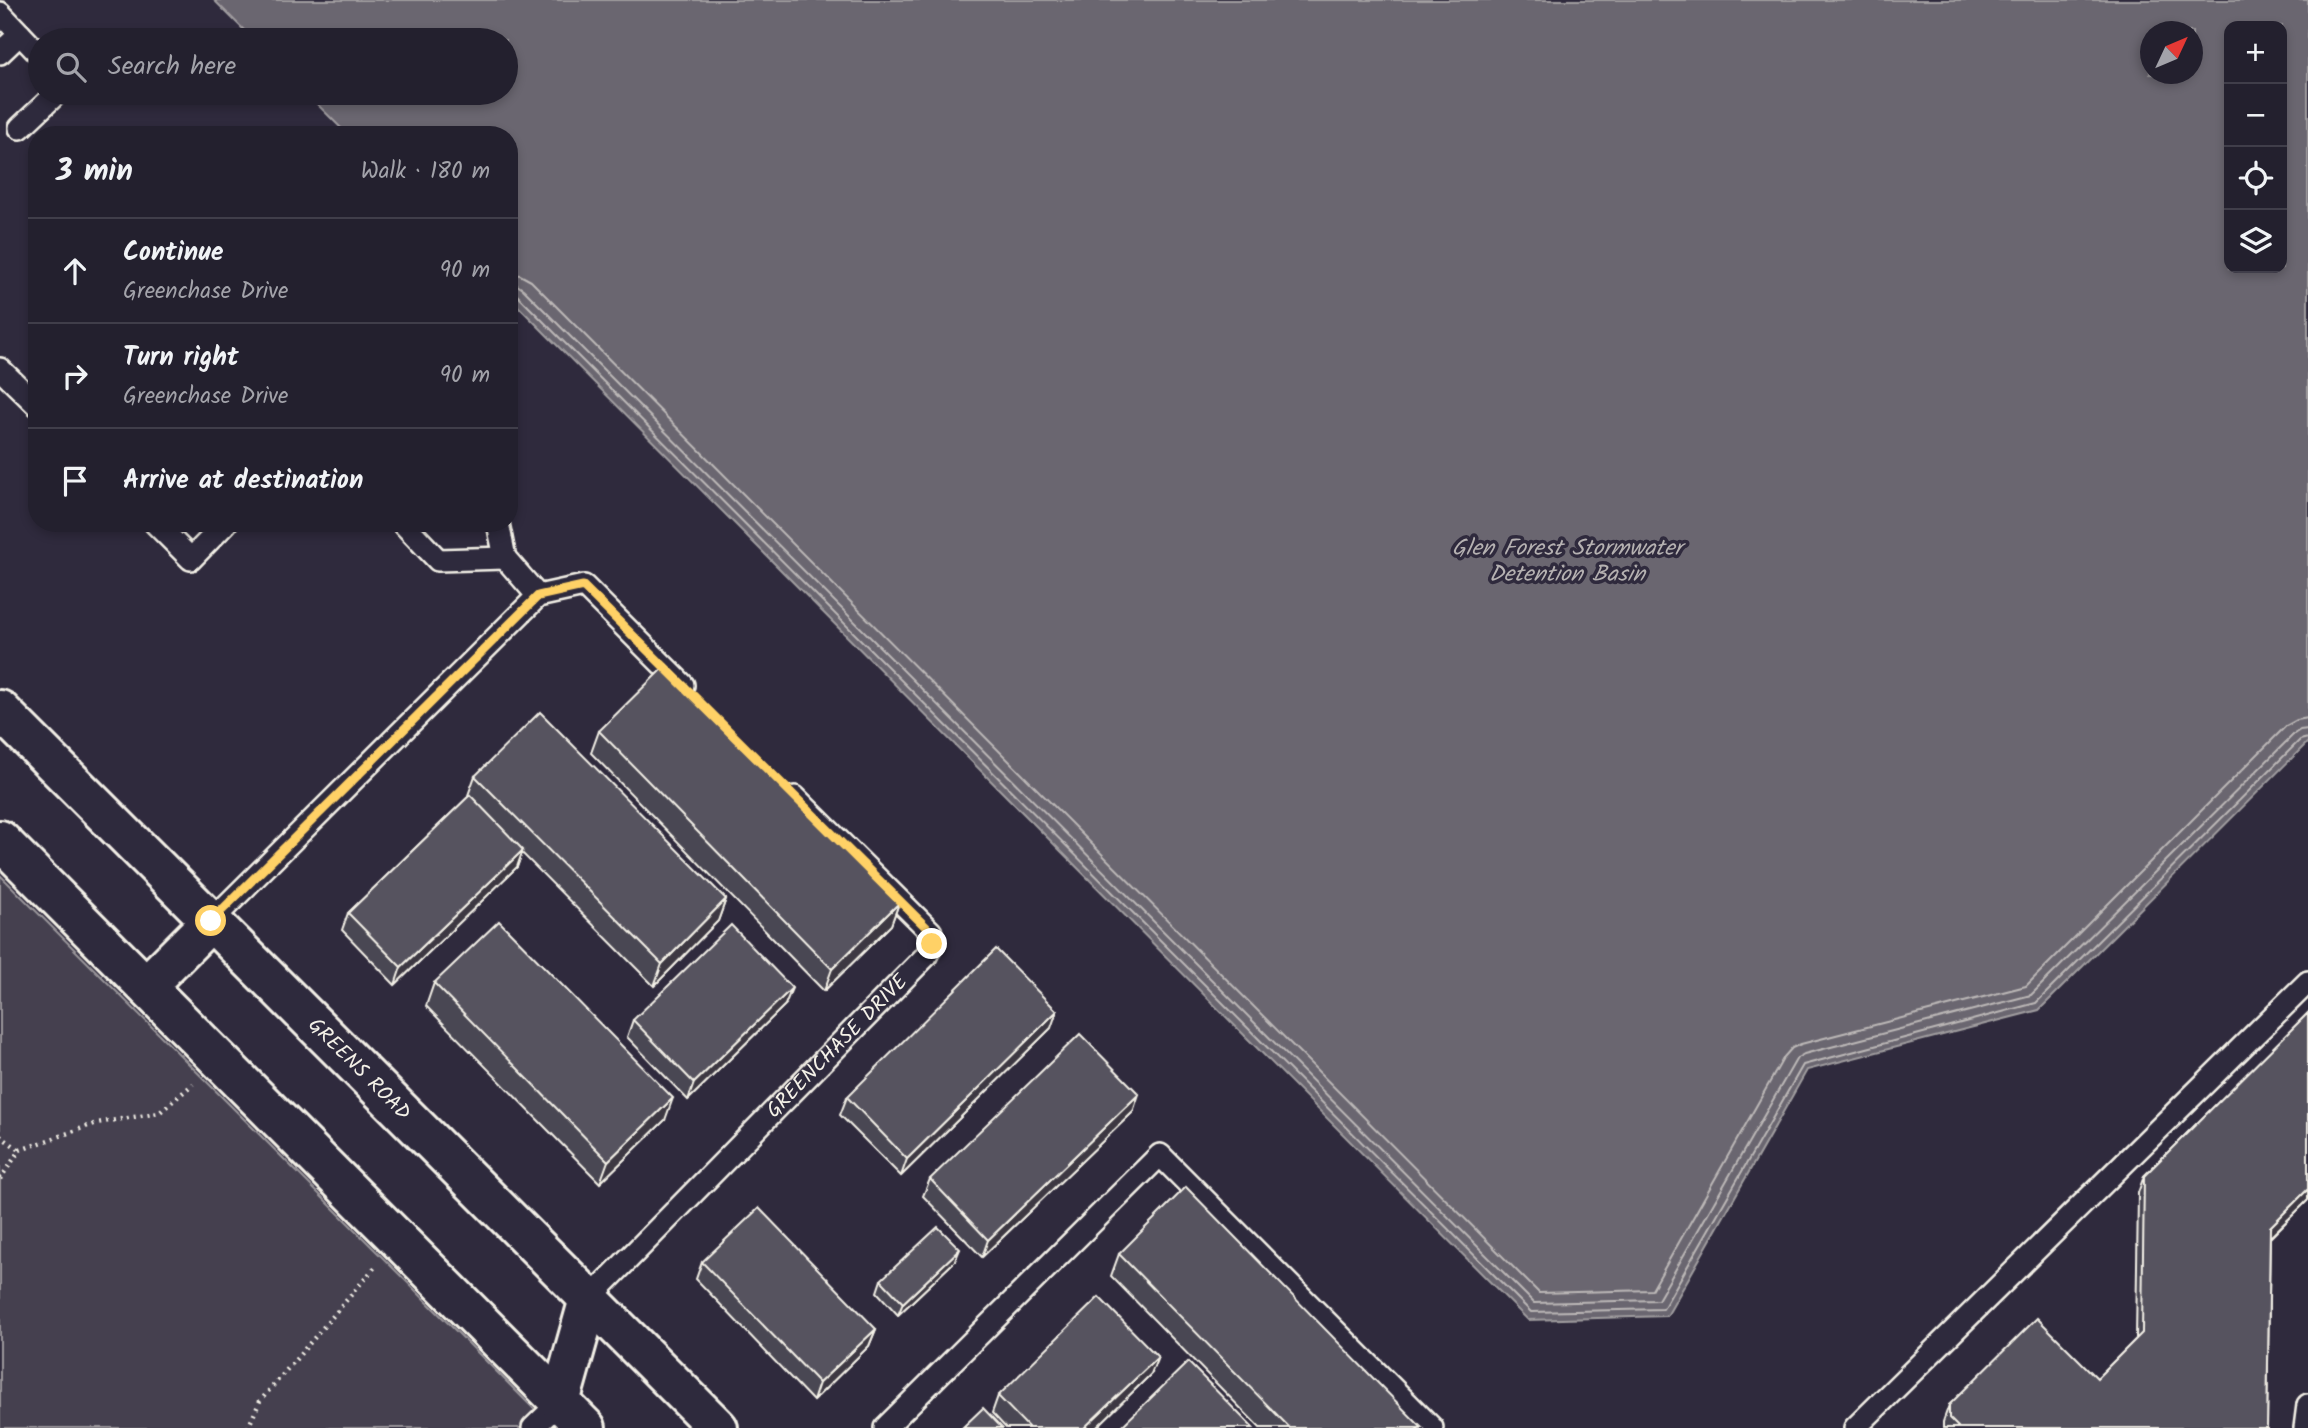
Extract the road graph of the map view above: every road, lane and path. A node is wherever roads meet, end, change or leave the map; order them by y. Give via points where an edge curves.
1 (0, 13) edge
2 (20, 34) junction
3 (28, 42) edge
4 (0, 52) edge
5 (44, 105) edge
6 (20, 128) dead end
7 (0, 369) edge
8 (28, 396) edge
9 (164, 532) edge
10 (217, 532) edge
11 (412, 532) edge
12 (500, 532) edge
13 (505, 558) junction
14 (538, 596) junction
15 (699, 702) edge
16 (0, 709) edge
17 (778, 780) edge
18 (0, 840) edge
19 (211, 921) junction
20 (2308, 982) edge
21 (146, 986) junction
22 (215, 1057) junction
23 (0, 1136) edge
24 (20, 1150) junction
25 (0, 1180) edge
26 (398, 1240) junction
27 (589, 1299) junction
28 (2308, 1405) edge
29 (573, 1415) edge
30 (248, 1428) edge
31 (533, 1428) edge
32 (718, 1428) edge
33 (885, 1428) edge
34 (1432, 1428) edge
35 (1856, 1428) edge
36 (2305, 1428) edge

1 - 2 lane
2 - 3 lane
2 - 4 lane
5 - 6 lane
7 - 8 lane
9 - 10 lane via 191,559
11 - 13 lane via 438,560
12 - 13 lane
13 - 14 lane
14 - 15 lane via 583,586
14 - 19 lane
16 - 19 main road, GREENS ROAD
17 - 27 lane, GREENCHASE DRIVE via 931,932 932,944 926,956
18 - 21 main road
19 - 21 main road
19 - 27 main road, GREENS ROAD
20 - 35 lane
21 - 22 main road
22 - 24 path via 197,1080 159,1112 97,1123
22 - 26 main road
23 - 24 path
24 - 25 path
26 - 29 main road
26 - 30 path via 260,1401
27 - 29 main road
27 - 32 main road, GREENS ROAD
28 - 36 lane
29 - 31 lane
33 - 34 lane via 1160,1155

